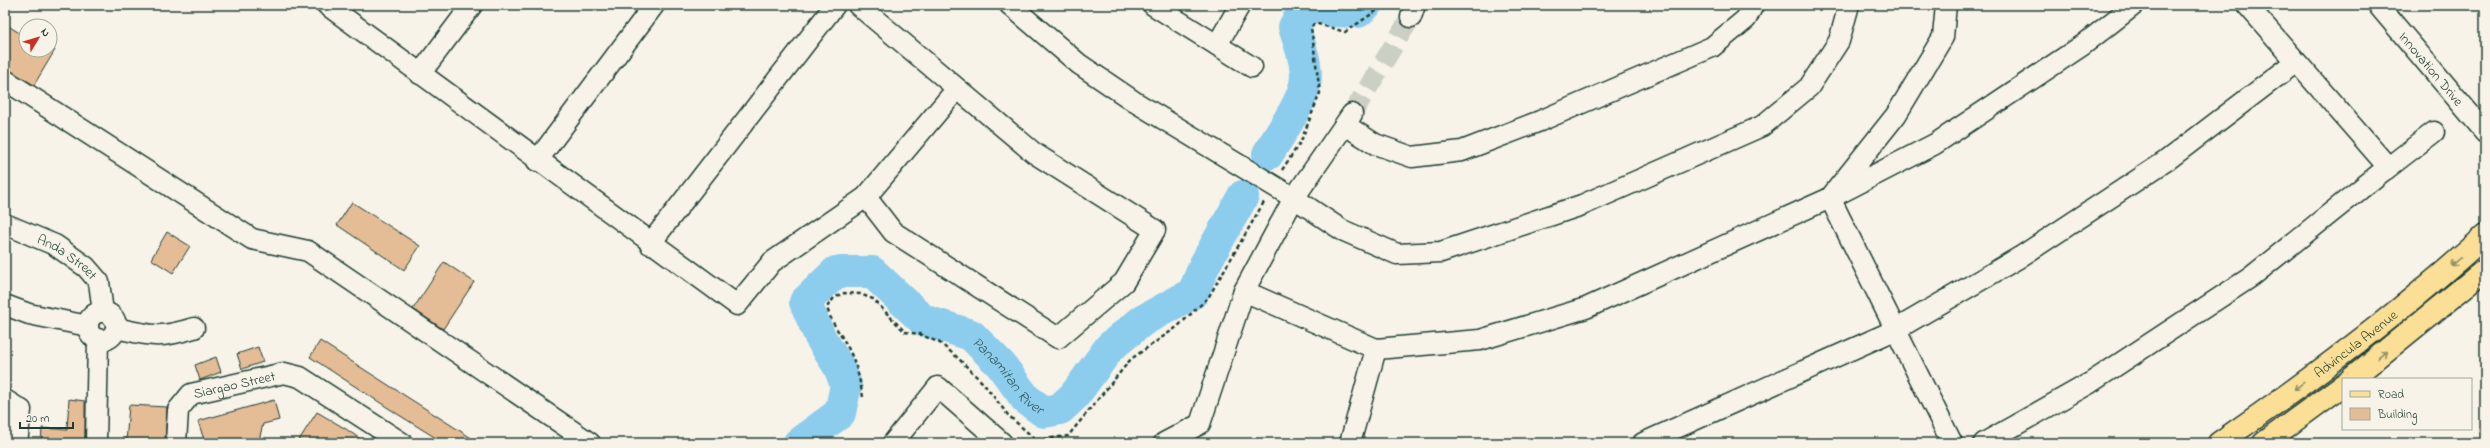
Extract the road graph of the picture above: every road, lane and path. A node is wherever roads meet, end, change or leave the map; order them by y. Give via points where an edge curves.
1 (327, 5) edge
2 (472, 5) edge
3 (654, 5) edge
4 (835, 5) edge
5 (858, 5) edge
6 (1010, 5) edge
7 (1153, 5) edge
8 (1240, 5) edge
9 (1753, 5) edge
10 (1849, 5) edge
11 (1946, 5) edge
12 (2134, 5) edge
13 (2247, 5) edge
14 (2378, 5) edge
15 (1217, 45) junction
16 (2296, 62) junction
17 (1252, 67) dead end
18 (420, 74) junction
19 (5, 80) edge
20 (956, 90) junction
21 (2434, 132) dead end
22 (2485, 132) edge
23 (537, 161) junction
24 (2385, 170) junction
25 (866, 197) junction
26 (1294, 198) junction
27 (1830, 198) junction
28 (5, 224) edge
29 (2485, 236) edge
30 (650, 244) junction
31 (2485, 270) edge
32 (1244, 291) junction
33 (5, 305) edge
34 (103, 312) junction
35 (116, 328) junction
36 (194, 328) dead end
37 (1895, 330) junction
38 (93, 332) junction
39 (1376, 349) junction
40 (2328, 365) junction
41 (2352, 378) edge
42 (2342, 384) edge
43 (2342, 386) edge
44 (5, 400) edge
45 (17, 443) edge
46 (96, 443) edge
47 (176, 443) edge
48 (402, 443) edge
49 (590, 443) edge
50 (893, 443) edge
51 (1002, 443) edge
52 (1164, 443) edge
53 (1350, 443) edge
54 (1643, 443) edge
55 (1952, 443) edge
56 (1984, 443) edge
57 (2219, 443) edge
58 (2264, 443) edge

1 - 18 street
2 - 18 street
3 - 23 street
4 - 30 street
5 - 20 street
6 - 26 street via 1079,64 1135,102
7 - 15 street
8 - 15 street
9 - 26 street via 1746,19 1712,47 1540,121 1462,151 1412,157 1375,144 1348,120
10 - 26 street via 1839,41 1809,87 1762,126 1582,205 1442,252 1397,254 1342,230
11 - 27 street via 1943,37 1896,115
12 - 27 street via 2083,45 1935,144
13 - 16 street
14 - 22 street, Innovation Drive
15 - 17 street
16 - 24 street via 2388,167
16 - 37 street via 2166,161 2020,257
18 - 23 street
19 - 49 street via 252,239 308,251
20 - 25 street
20 - 25 street via 1034,153 1154,230 1124,282 1058,338 892,232
21 - 24 street
23 - 30 street
24 - 56 street via 2251,277 2090,383
25 - 30 street via 772,262 737,305
26 - 32 street
27 - 37 street
27 - 39 street via 1586,308 1480,340
28 - 34 street, Anda Street via 55,245 86,267 99,282
29 -> 40 main road, Advincula Avenue via 2434,282
41 -> 31 main road, Advincula Avenue
32 - 39 street
32 - 52 street via 1200,424
33 - 38 street
34 - 35 street via 112,315
34 - 38 street via 91,317
35 - 36 street via 153,336 166,336
35 - 38 street via 107,339
37 - 54 street
37 - 55 street
38 - 46 street
39 - 53 street
40 - 42 main road
40 -> 57 main road, Advincula Avenue
43 - 58 main road, Advincula Avenue
44 - 45 street via 21,410
47 - 48 street, Siargao Street via 178,410 191,394 284,373 300,376
50 - 51 street via 938,387

